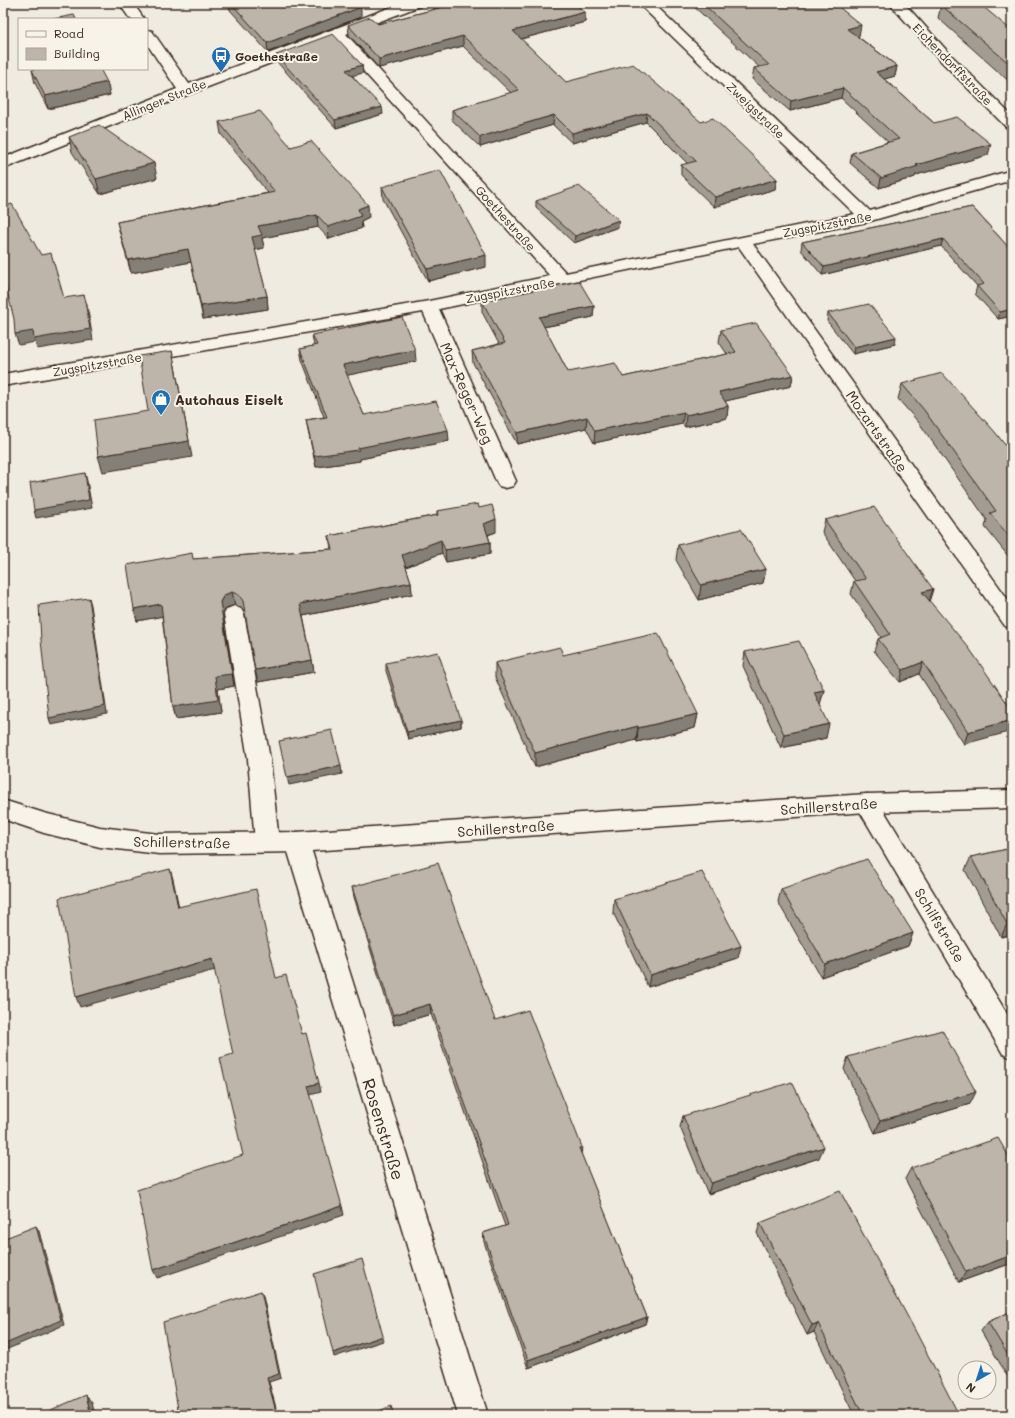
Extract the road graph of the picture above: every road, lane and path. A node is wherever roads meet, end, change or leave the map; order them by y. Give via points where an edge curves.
1 (126, 3) edge
2 (415, 3) edge
3 (644, 3) edge
4 (896, 3) edge
5 (136, 18) edge
6 (337, 33) junction
7 (148, 35) edge
8 (187, 90) junction
9 (1012, 125) edge
10 (3, 164) edge
11 (1012, 175) edge
12 (867, 217) junction
13 (742, 241) junction
14 (562, 279) junction
15 (429, 306) junction
16 (3, 380) edge
17 (506, 481) dead end
18 (234, 614) dead end
19 (1012, 621) edge
20 (1012, 799) edge
21 (867, 803) junction
22 (3, 810) edge
23 (267, 842) junction
24 (297, 842) junction
25 (1012, 1046) edge
26 (473, 1415) edge

1 - 5 street
2 - 6 street, Allinger Straße
3 - 12 street, Zweigstraße
4 - 9 street, Eichendorffstraße
6 - 8 street, Allinger Straße
6 - 14 street, Goethestraße
7 - 8 street
8 - 10 street, Allinger Straße
11 - 12 street, Zugspitzstraße
12 - 13 street, Zugspitzstraße
13 - 14 street, Zugspitzstraße
13 - 19 street, Mozartstraße
14 - 15 street, Zugspitzstraße
15 - 16 street, Zugspitzstraße
15 - 17 street, Max-Reger-Weg
18 - 23 street via 259,759
20 - 21 street, Schillerstraße
21 - 24 street, Schillerstraße
21 - 25 street, Schilfstraße
22 - 23 street, Schillerstraße via 100,837 159,844
23 - 24 street, Schillerstraße
24 - 26 street, Rosenstraße

